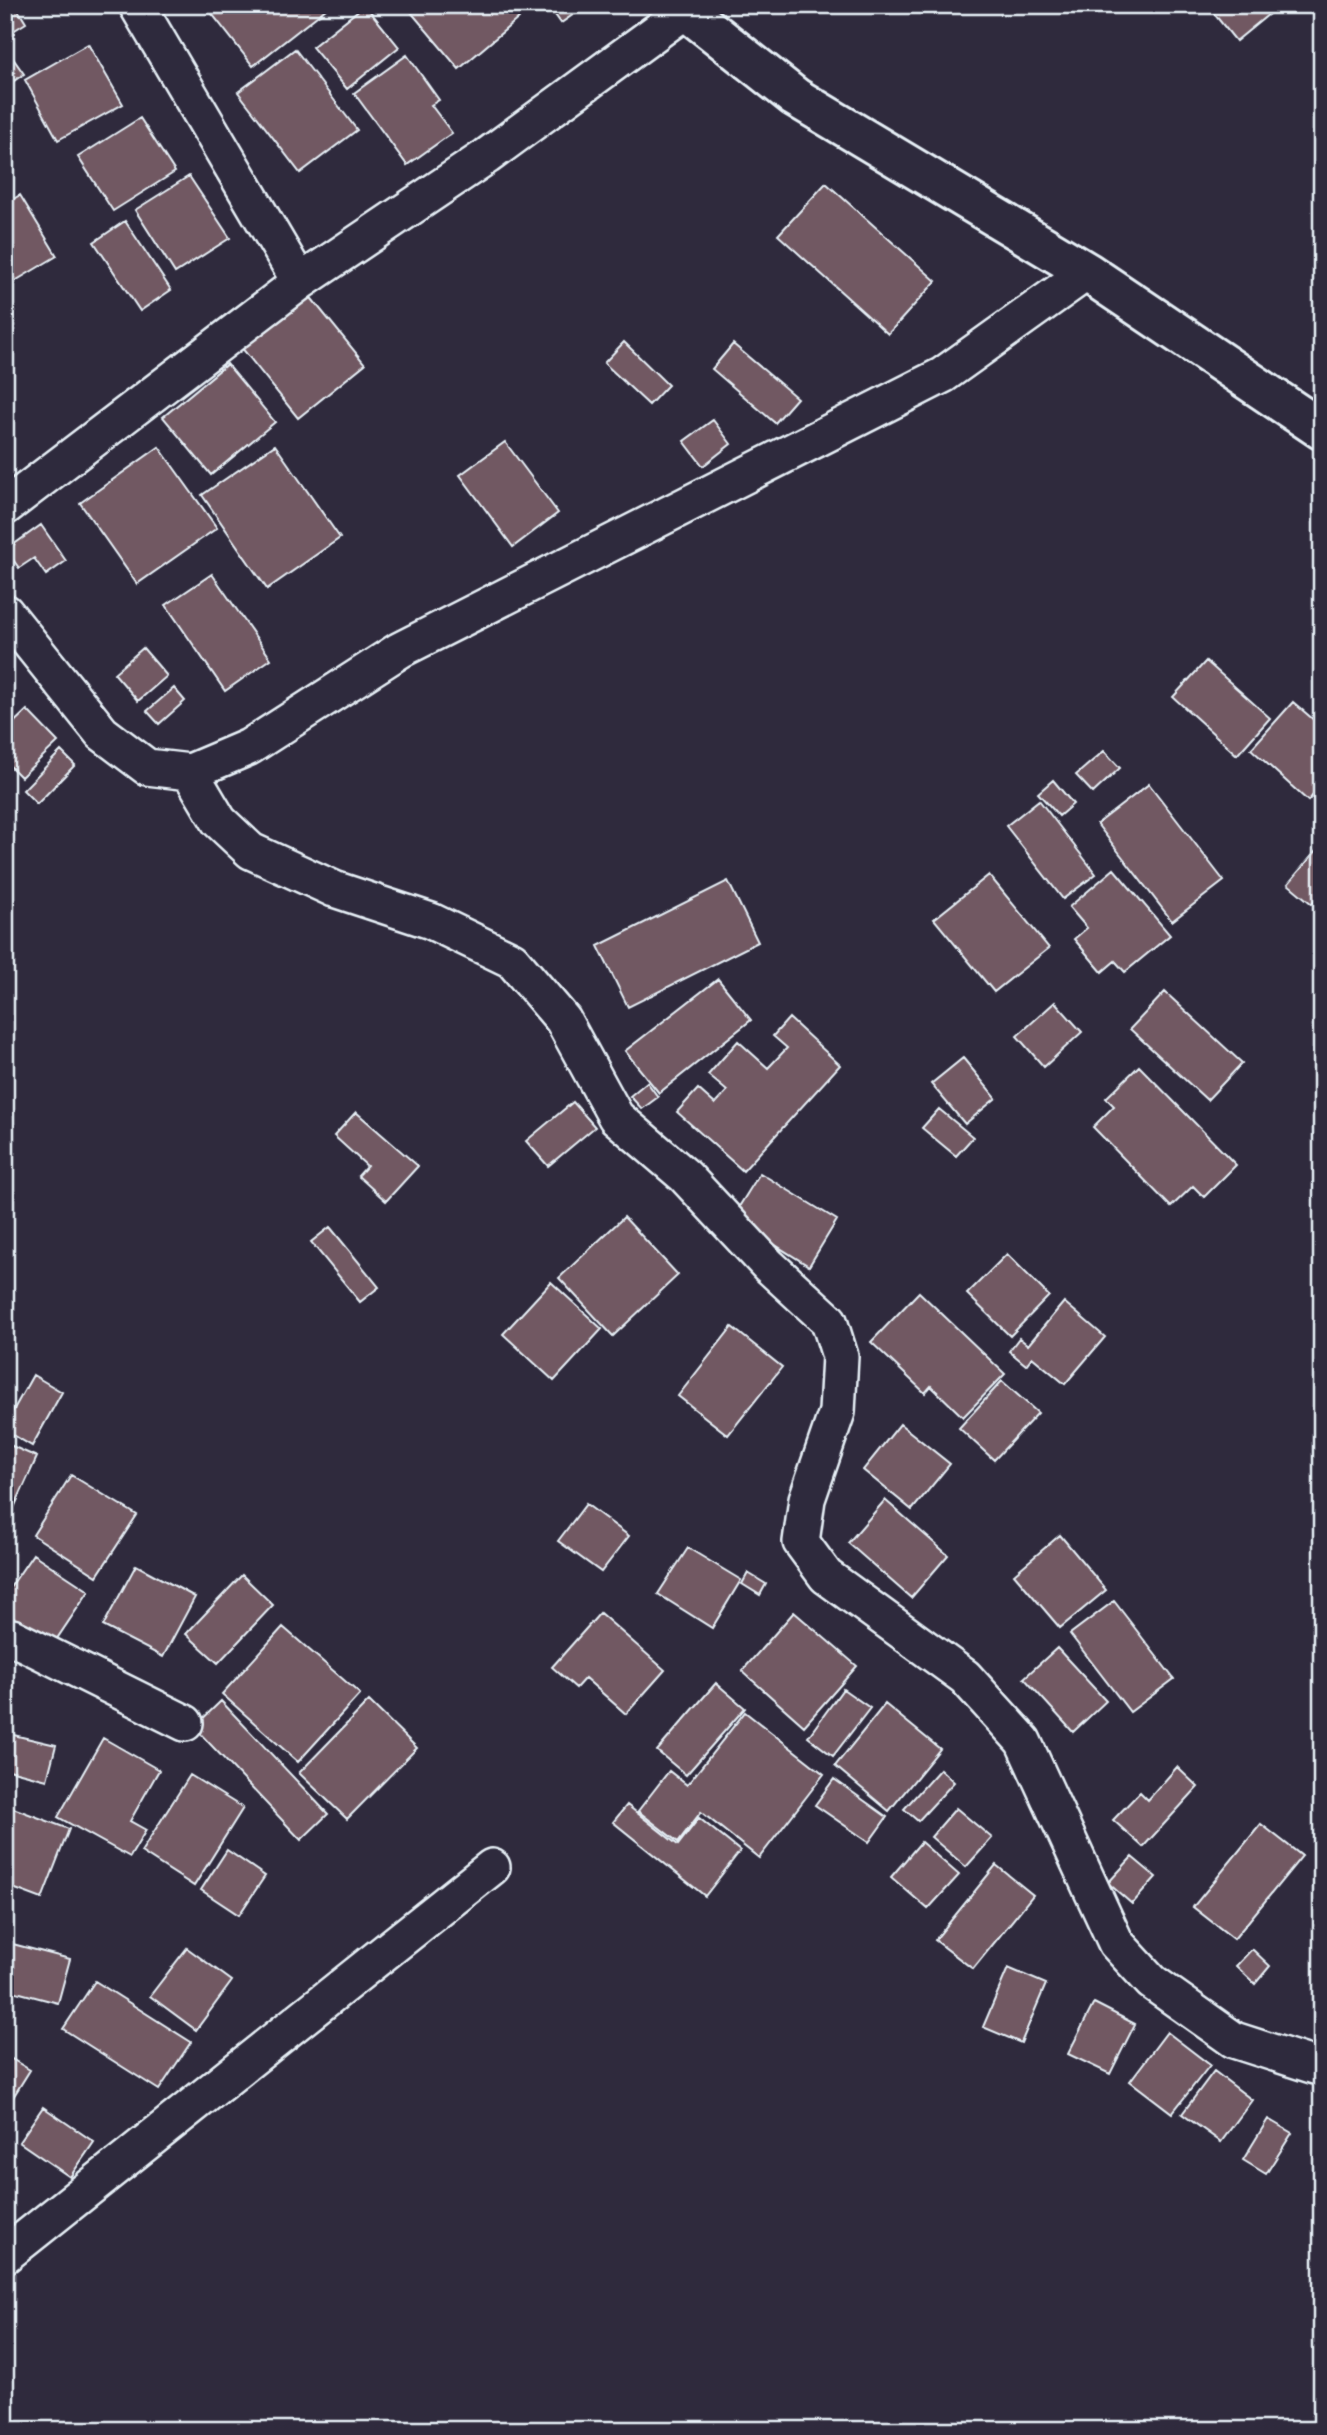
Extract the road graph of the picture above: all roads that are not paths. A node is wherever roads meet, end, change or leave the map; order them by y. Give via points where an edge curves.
1 (137, 5) edge
2 (682, 8) edge
3 (1087, 272) junction
4 (300, 282) junction
5 (1322, 430) edge
6 (5, 507) edge
7 (5, 612) edge
8 (190, 772) junction
9 (5, 1636) edge
10 (185, 1723) dead end
11 (492, 1867) dead end
12 (1322, 2066) edge
13 (5, 2255) edge

1 - 4 street
2 - 3 street via 795,97
2 - 4 street via 487,156
3 - 5 street
3 - 8 street via 943,375 400,650 249,747
4 - 6 street
7 - 8 street via 102,733 147,767
8 - 12 street via 219,821 251,851 334,890 431,921 512,960 563,1020 616,1117 685,1176 768,1265 829,1321 840,1356 836,1412 807,1499 801,1542 826,1576 965,1676 1023,1741 1116,1943 1152,1982 1234,2040
9 - 10 street
11 - 13 street

